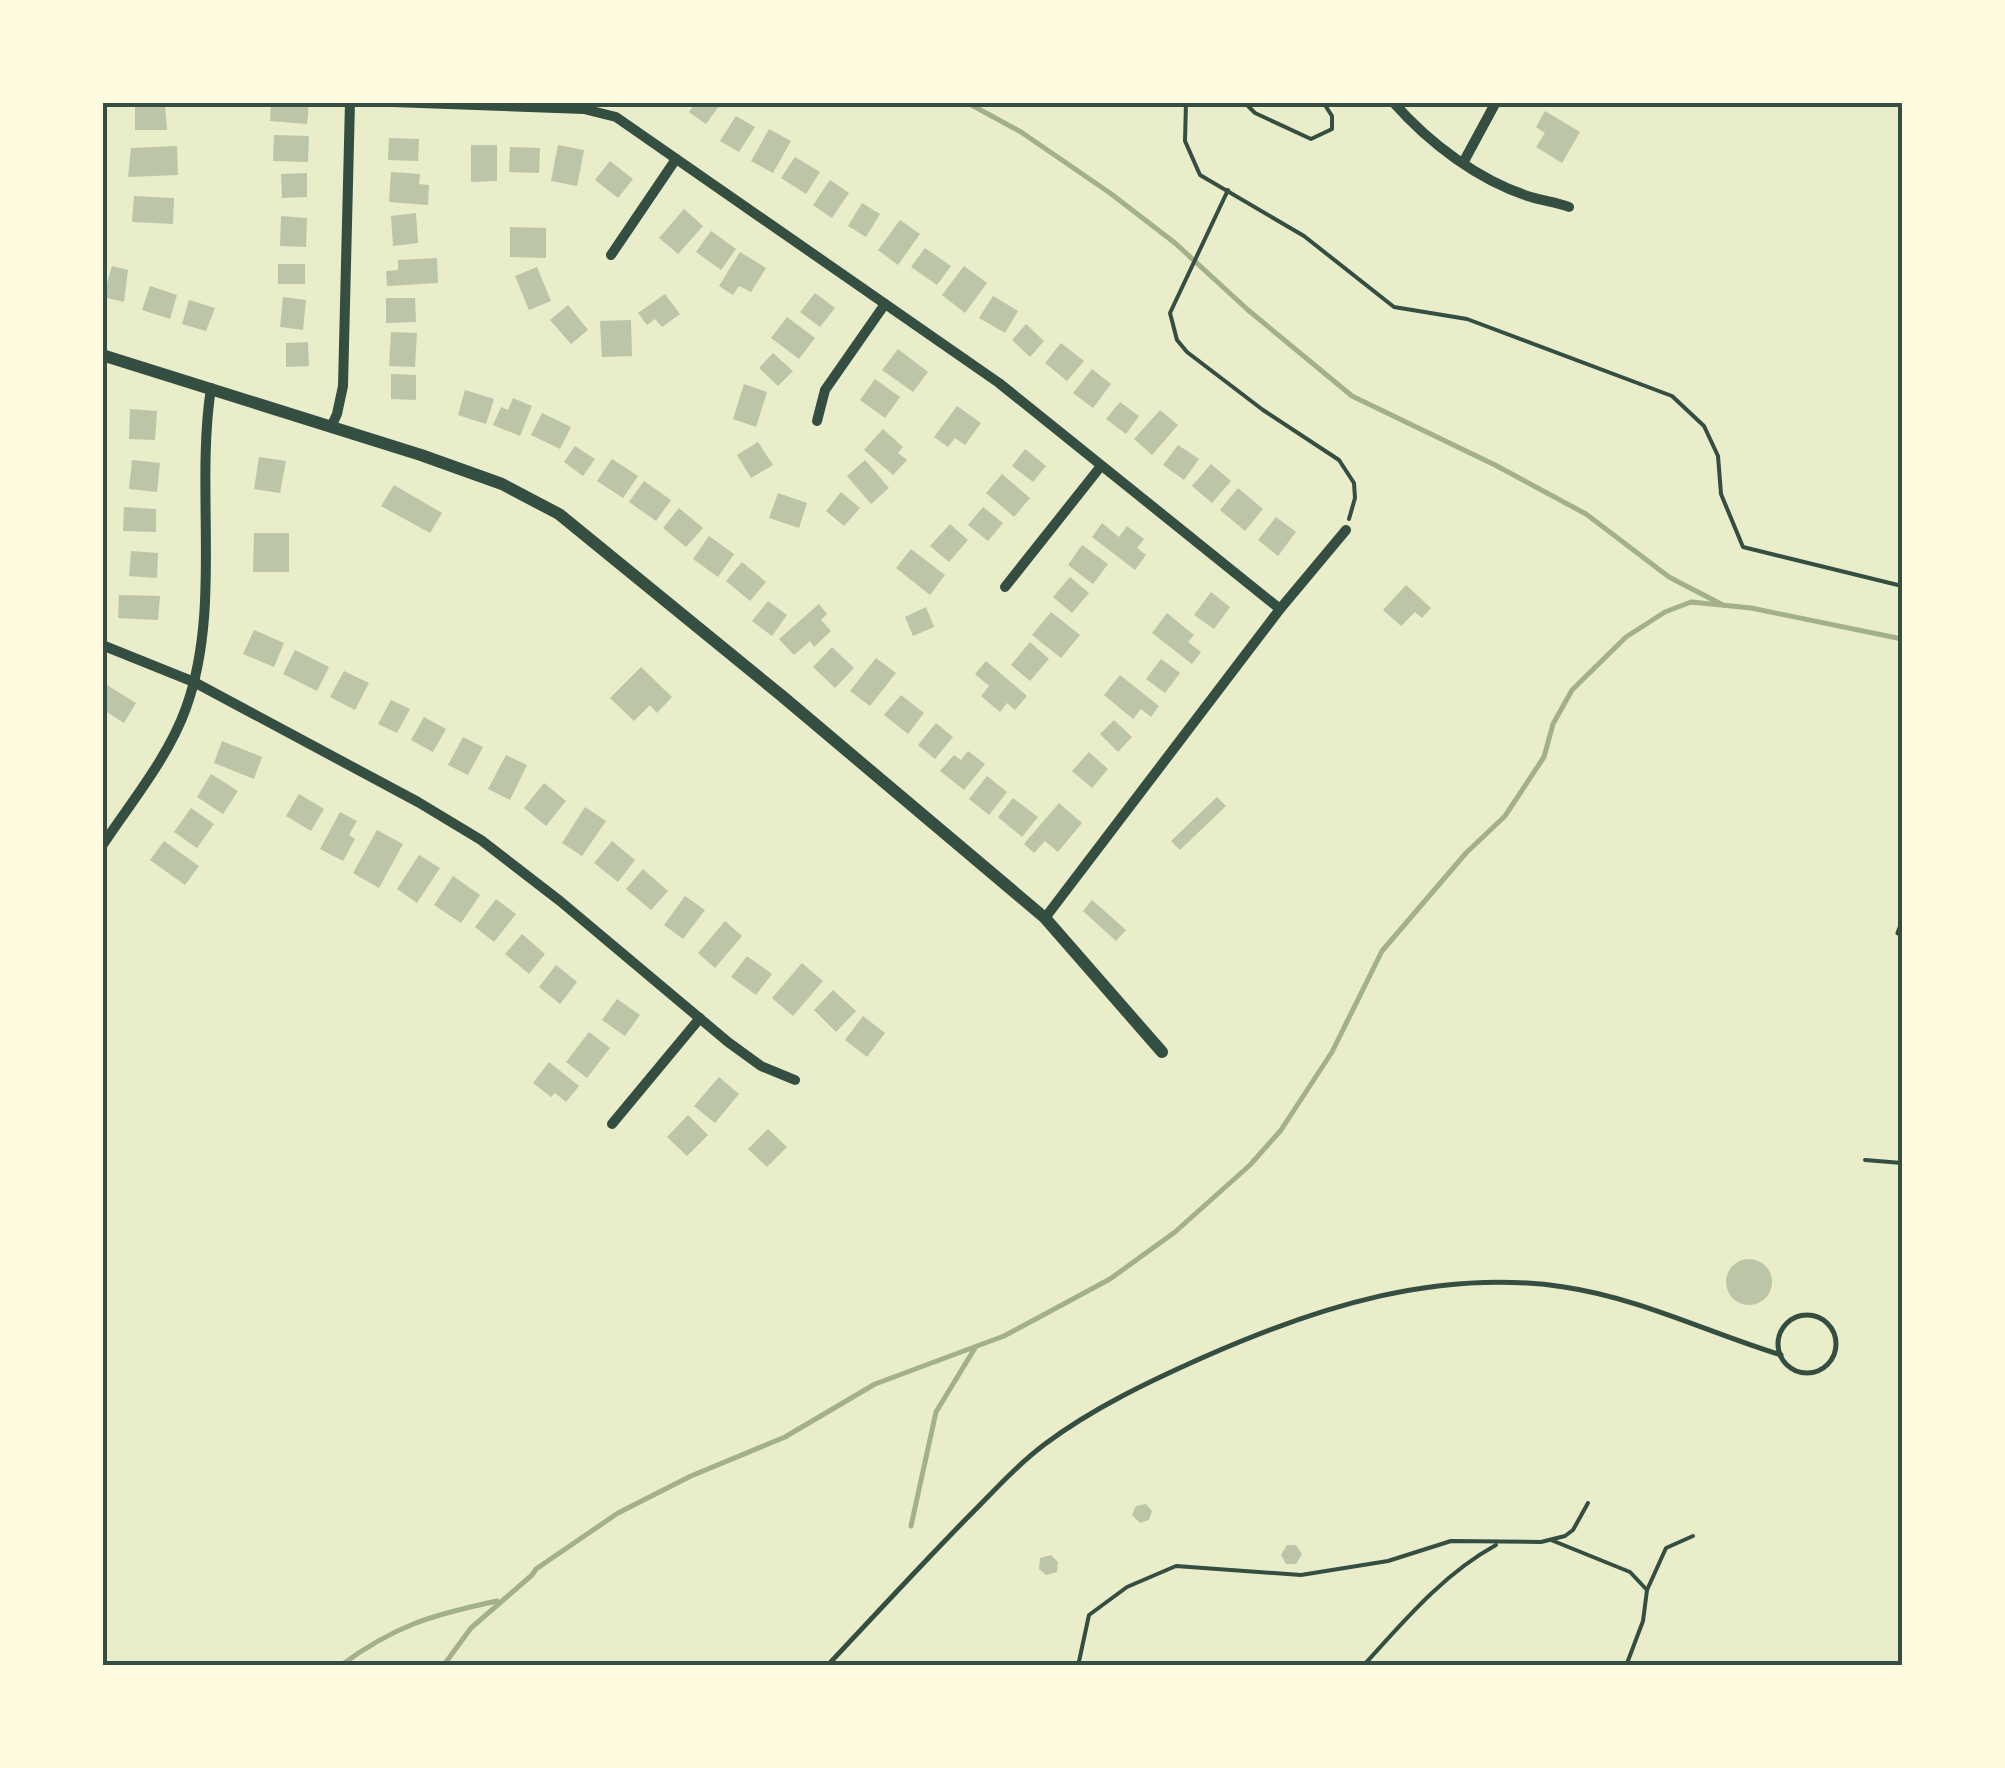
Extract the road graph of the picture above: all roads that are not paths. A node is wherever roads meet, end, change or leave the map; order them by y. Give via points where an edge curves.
1 (350, 102) edge
2 (393, 102) edge
3 (1393, 102) edge
4 (1496, 102) edge
5 (676, 160) junction
6 (1463, 163) junction
7 (1569, 207) dead end
8 (611, 255) dead end
9 (885, 304) junction
10 (102, 355) edge
11 (211, 388) junction
12 (817, 421) dead end
13 (331, 426) junction
14 (1101, 466) junction
15 (1346, 530) road end
16 (1005, 588) dead end
17 (1280, 610) junction
18 (102, 645) edge
19 (194, 682) junction
20 (102, 846) edge
21 (1045, 918) junction
22 (1902, 923) edge
23 (1898, 933) dead end
24 (700, 1018) junction
25 (1162, 1052) dead end
26 (794, 1080) dead end
27 (612, 1124) dead end
28 (1781, 1355) junction
29 (827, 1666) edge

1 - 13 street via 343,386
2 - 5 street via 584,109 616,117
3 - 6 street
4 - 6 street
5 - 8 street
5 - 9 street
6 - 7 street via 1496,183
9 - 12 street via 825,390
9 - 14 street via 1000,383
10 - 11 street
11 - 13 street
11 - 19 street via 203,631
13 - 21 street via 502,484 559,514
14 - 16 street
14 - 17 street
15 - 17 street
17 - 21 street
18 - 19 street
19 - 20 street via 171,739
19 - 24 street via 481,840
21 - 25 street
22 - 23 lane
24 - 26 street via 761,1066
24 - 27 street
28 - 28 lane via 1802,1372 1821,1369 1834,1354 1835,1334 1822,1319 1796,1317 1782,1329
28 - 29 lane via 1616,1297 1562,1286 1414,1289 1281,1323 1132,1391 1045,1444

